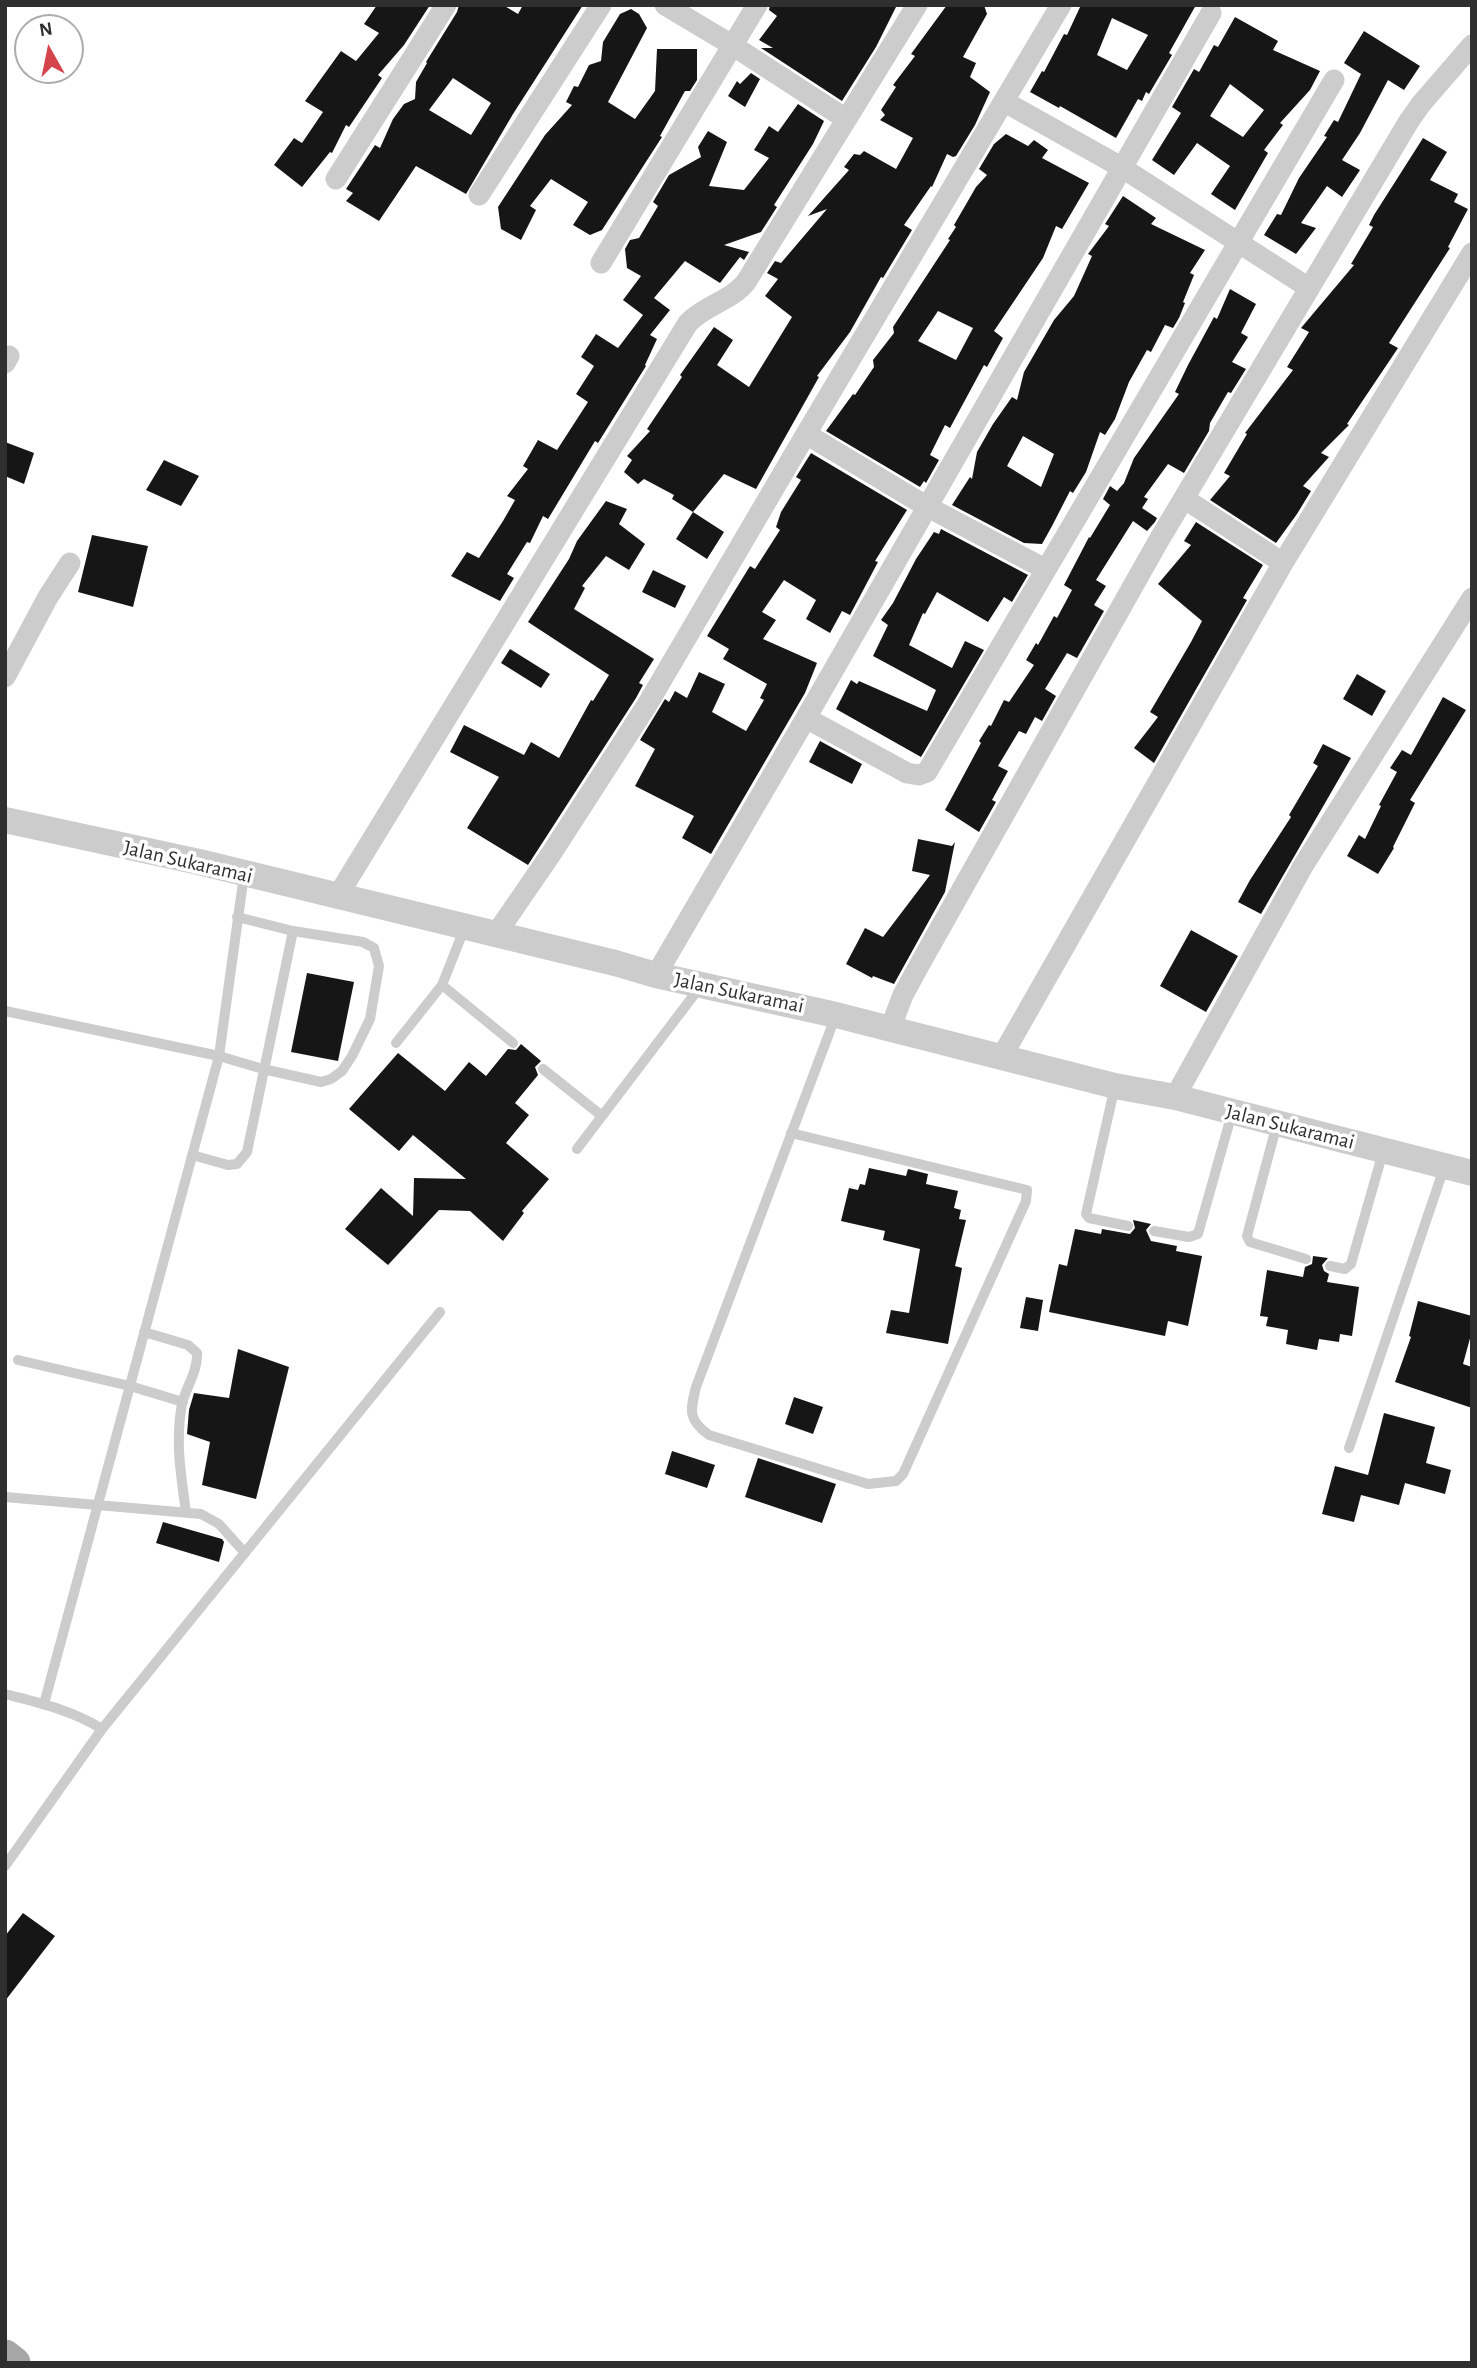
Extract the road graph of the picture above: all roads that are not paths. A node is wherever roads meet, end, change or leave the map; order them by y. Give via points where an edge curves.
1 (446, 5) edge
2 (601, 5) edge
3 (665, 5) edge
4 (757, 5) edge
5 (917, 5) edge
6 (1061, 5) edge
7 (1211, 13) dead end
8 (732, 45) junction
9 (1472, 45) edge
10 (1334, 80) dead end
11 (1005, 102) junction
12 (846, 119) junction
13 (1121, 167) junction
14 (337, 179) dead end
15 (479, 195) dead end
16 (1238, 243) junction
17 (1472, 253) edge
18 (601, 263) dead end
19 (1309, 288) junction
20 (806, 434) junction
21 (1185, 499) junction
22 (926, 506) junction
23 (69, 563) dead end
24 (1283, 563) junction
25 (1045, 569) junction
26 (1472, 597) edge
27 (5, 677) edge
28 (806, 718) junction
29 (5, 820) edge
30 (244, 875) junction
31 (337, 897) junction
32 (237, 917) junction
33 (465, 927) junction
34 (293, 931) junction
35 (496, 934) junction
36 (656, 975) junction
37 (442, 985) junction
38 (702, 985) junction
39 (5, 1011) edge
40 (836, 1015) junction
41 (890, 1029) junction
42 (396, 1043) dead end
43 (513, 1044) dead end
44 (219, 1056) junction
45 (1002, 1056) junction
46 (262, 1069) junction
47 (543, 1069) dead end
48 (1115, 1086) junction
49 (1175, 1097) junction
50 (1232, 1112) junction
51 (602, 1116) junction
52 (1277, 1124) junction
53 (791, 1133) junction
54 (577, 1149) dead end
55 (1384, 1150) junction
56 (192, 1155) junction
57 (1445, 1165) junction
58 (1472, 1173) edge
59 (1128, 1226) dead end
60 (1154, 1231) dead end
61 (1306, 1259) dead end
62 (1330, 1266) dead end
63 (440, 1312) dead end
64 (144, 1332) junction
65 (18, 1360) dead end
66 (130, 1385) junction
67 (183, 1402) junction
68 (1349, 1448) dead end
69 (5, 1497) edge
70 (98, 1505) junction
71 (186, 1512) junction
72 (245, 1553) junction
73 (5, 1694) edge
74 (44, 1704) junction
75 (102, 1729) junction
76 (6, 1862) edge
77 (5, 2356) edge
78 (14, 2363) edge

1 - 14 street
2 - 15 street
3 - 8 street
4 - 8 street
5 - 12 street
6 - 11 street
7 - 13 street
8 - 12 street
8 - 18 street
9 - 19 street via 1409,121
10 - 16 street
11 - 13 street
11 - 20 street
12 - 31 street via 738,293 688,323
13 - 16 street
13 - 22 street
16 - 19 street
16 - 25 street
17 - 24 street
19 - 21 street
20 - 22 street
20 - 35 street via 668,671
21 - 24 street
21 - 41 street via 921,962
22 - 25 street
22 - 28 street
23 - 27 street
24 - 45 street
25 - 28 street via 927,772 907,773
26 - 49 street via 1303,866
28 - 36 street
29 - 30 street, Jalan Sukaramai
30 - 31 street, Jalan Sukaramai
30 - 32 lane
31 - 33 street, Jalan Sukaramai
32 - 34 lane
32 - 44 lane
33 - 35 street, Jalan Sukaramai
33 - 37 lane
34 - 46 lane
34 - 46 lane via 374,948 379,966 370,1019 352,1056 331,1079 321,1082
35 - 36 street, Jalan Sukaramai
36 - 38 street, Jalan Sukaramai
37 - 42 lane
37 - 43 lane
38 - 40 street, Jalan Sukaramai
38 - 51 lane
39 - 44 lane
40 - 41 street, Jalan Sukaramai
40 - 53 lane
41 - 45 street, Jalan Sukaramai
44 - 46 lane
44 - 56 lane
45 - 48 street, Jalan Sukaramai
46 - 56 lane via 242,1160 228,1165
47 - 51 lane
48 - 49 street, Jalan Sukaramai
48 - 59 lane via 1086,1214
49 - 50 street, Jalan Sukaramai
50 - 52 street, Jalan Sukaramai
50 - 60 lane via 1198,1234 1189,1237
51 - 54 lane
52 - 55 street, Jalan Sukaramai
52 - 61 lane via 1247,1236 1250,1242
53 - 53 lane via 695,1387 692,1418 709,1435 868,1483 896,1481 915,1450 1027,1190
55 - 57 street, Jalan Sukaramai
55 - 62 lane via 1353,1261 1345,1269
56 - 64 lane
57 - 58 street, Jalan Sukaramai
57 - 68 lane
63 - 72 lane
64 - 66 lane
64 - 67 lane via 188,1345 197,1353
65 - 66 lane
66 - 67 lane
66 - 70 lane
67 - 71 lane via 178,1454
69 - 70 lane
70 - 71 lane
70 - 74 lane
71 - 72 lane via 219,1524
72 - 75 lane
73 - 74 lane
74 - 75 lane
75 - 76 lane
77 - 78 main road

